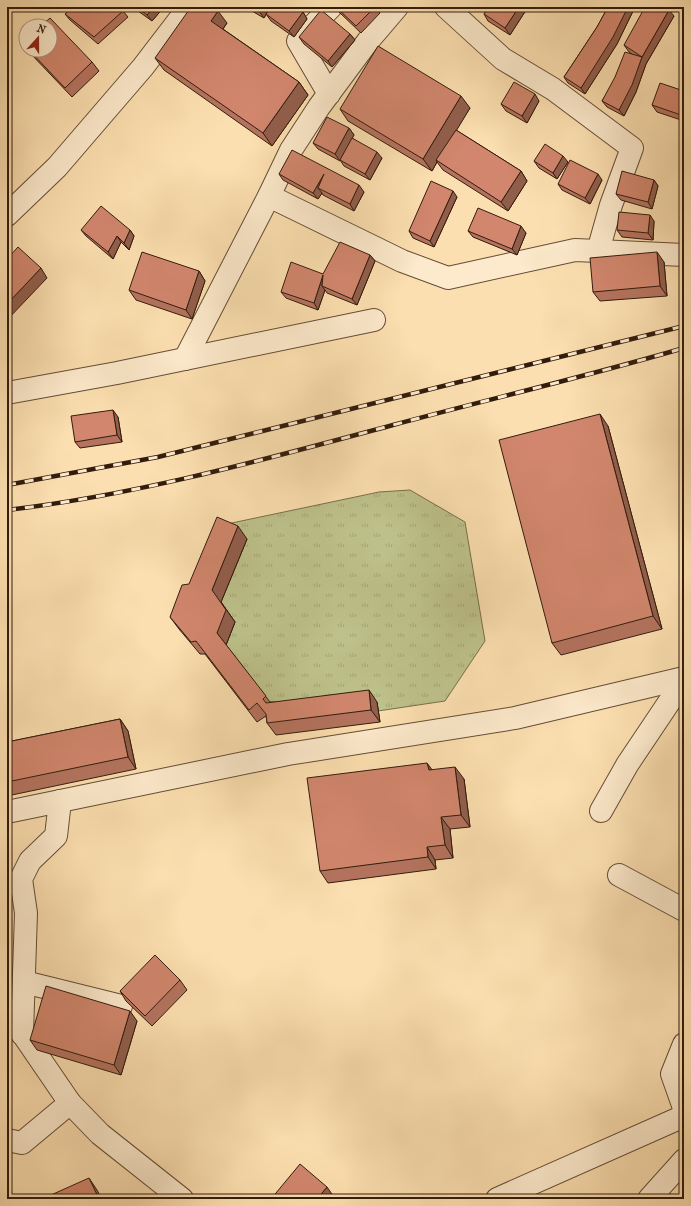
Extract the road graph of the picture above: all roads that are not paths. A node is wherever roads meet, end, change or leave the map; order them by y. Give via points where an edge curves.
1 (189, 7) edge
2 (331, 7) edge
3 (397, 7) edge
4 (446, 7) edge
5 (329, 94) junction
6 (269, 196) junction
7 (7, 216) edge
8 (598, 251) junction
9 (684, 255) edge
10 (374, 320) dead end
11 (185, 359) junction
12 (7, 393) edge
13 (684, 679) edge
14 (60, 801) junction
15 (601, 811) dead end
16 (7, 812) edge
17 (619, 875) dead end
18 (684, 910) edge
19 (24, 982) junction
20 (121, 1006) edge
21 (7, 1011) edge
22 (22, 1034) junction
23 (684, 1044) edge
24 (70, 1103) junction
25 (684, 1108) edge
26 (684, 1116) edge
27 (7, 1140) edge
28 (684, 1160) edge
29 (182, 1199) edge
30 (497, 1199) edge
31 (649, 1199) edge

1 - 7 street via 143,67 62,161
2 - 5 street via 298,41
3 - 5 street
4 - 8 street via 503,59 553,89 632,148 611,205
5 - 6 street via 291,150
6 - 8 street via 402,262 448,278 575,250
6 - 11 street
8 - 9 street
10 - 11 street
11 - 12 street
13 - 14 street via 515,718 288,754
13 - 15 street via 627,765
14 - 16 street
14 - 19 street via 56,836 30,861 21,880 26,913
17 - 18 street
19 - 20 street
19 - 22 street
21 - 22 street
22 - 24 street
23 - 25 street via 672,1074
24 - 27 street via 22,1143
24 - 29 street via 100,1134
26 - 30 street
28 - 31 street

